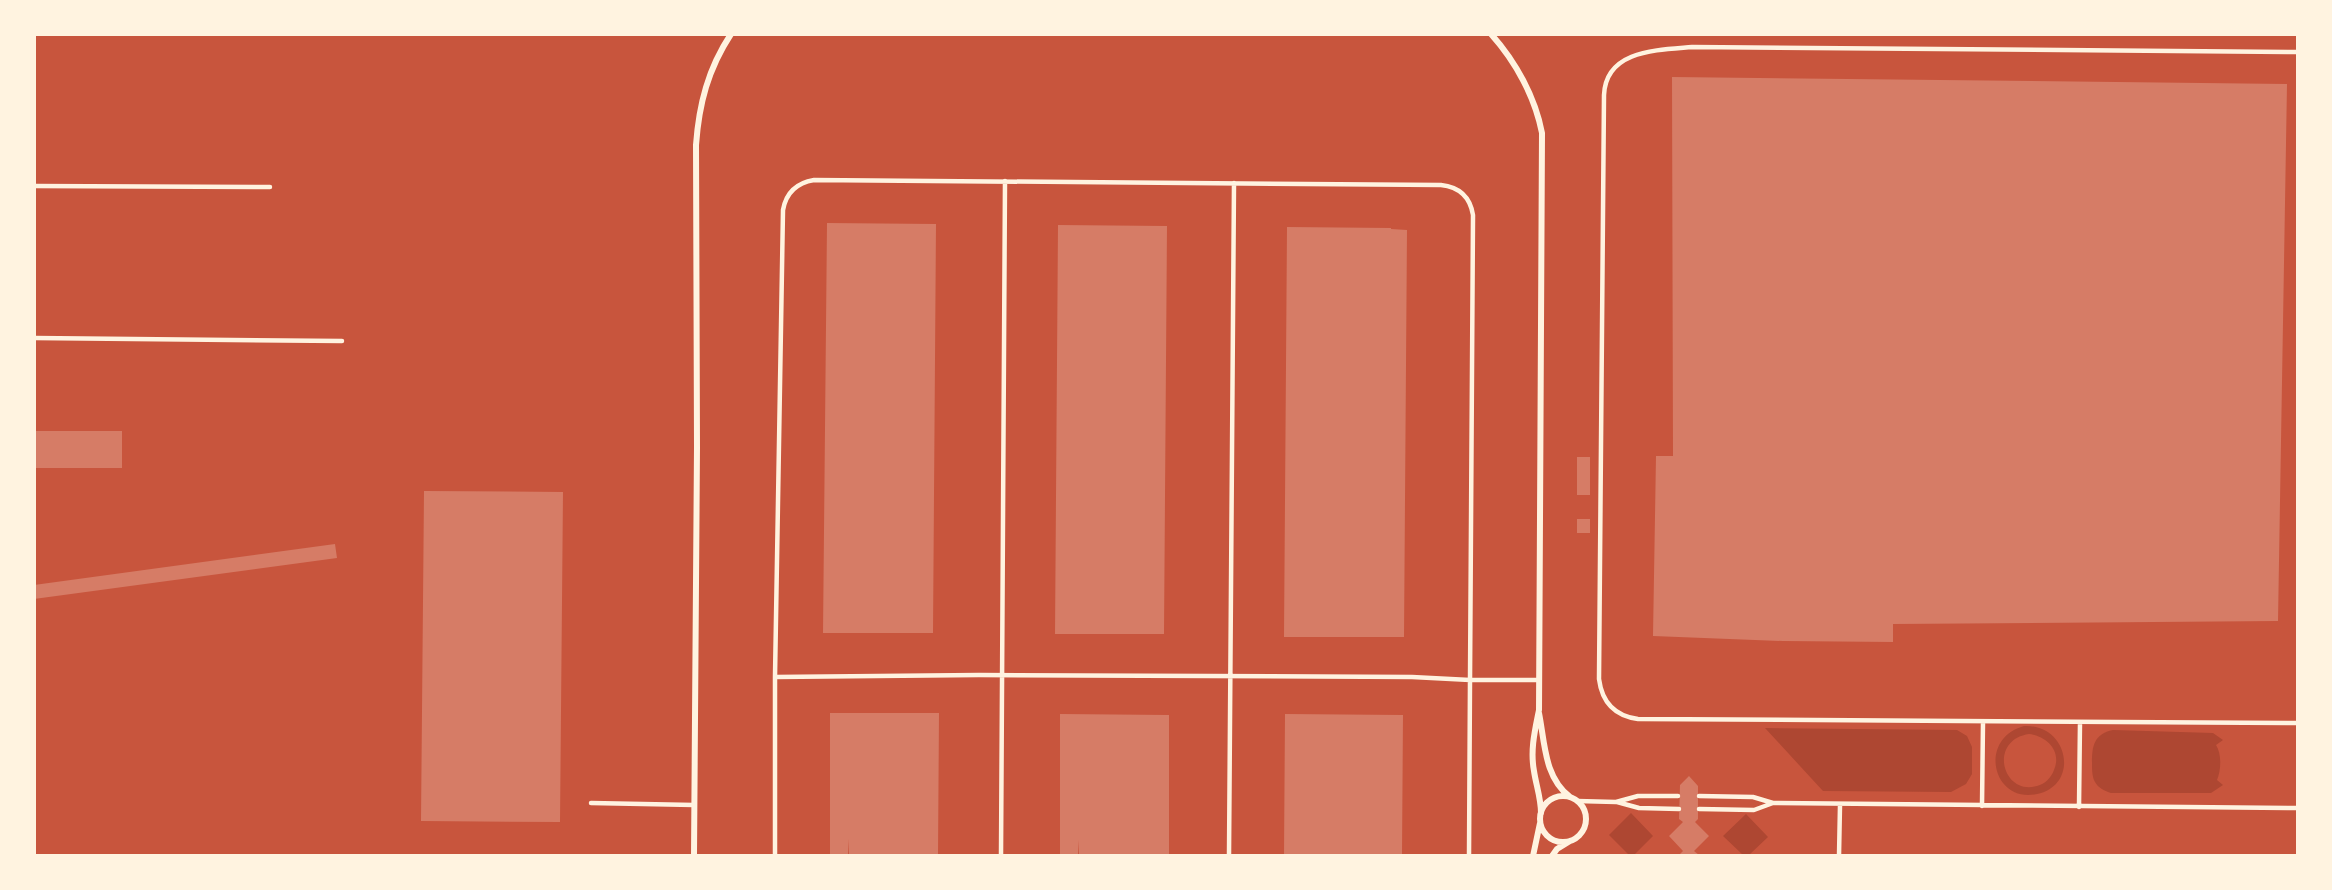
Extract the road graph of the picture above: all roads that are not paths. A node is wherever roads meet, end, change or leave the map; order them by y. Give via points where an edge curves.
1 (731, 34) edge
2 (1491, 34) edge
3 (2298, 52) edge
4 (1005, 181) junction
5 (1234, 183) junction
6 (34, 185) edge
7 (270, 187) dead end
8 (34, 338) edge
9 (342, 341) dead end
10 (1003, 675) junction
11 (1229, 676) junction
12 (775, 677) junction
13 (1470, 680) junction
14 (1539, 680) junction
15 (1539, 710) junction
16 (1983, 722) junction
17 (2080, 722) junction
18 (2298, 723) edge
19 (1678, 796) dead end
20 (1698, 796) dead end
21 (1570, 797) junction
22 (1577, 801) junction
23 (1616, 802) junction
24 (591, 803) dead end
25 (1773, 803) junction
26 (694, 805) junction
27 (1840, 805) junction
28 (1982, 806) junction
29 (2079, 807) junction
30 (2298, 808) edge
31 (1679, 809) dead end
32 (1698, 809) dead end
33 (1540, 816) junction
34 (1572, 840) junction
35 (694, 855) edge
36 (775, 855) edge
37 (1001, 855) edge
38 (1229, 855) edge
39 (1469, 855) edge
40 (1533, 855) edge
41 (1552, 855) edge
42 (1839, 855) edge

1 - 26 street via 703,92 696,145
2 - 14 street via 1529,92 1542,133
3 - 16 lane via 1692,47 1638,54 1618,64 1606,80 1599,679 1606,702 1621,715 1638,719
4 - 5 lane
4 - 10 lane
4 - 12 lane via 814,180 798,185 787,196 783,210
5 - 11 lane
5 - 13 lane via 1441,185 1459,190 1469,201 1473,215
6 - 7 lane
8 - 9 lane
10 - 11 lane
10 - 12 lane
10 - 37 lane
11 - 13 lane
11 - 38 lane
12 - 36 lane
13 - 14 lane
13 - 39 lane
14 - 15 street
15 - 21 street via 1550,771
15 - 33 street via 1532,743
16 - 17 lane
16 - 28 lane
17 - 18 lane
17 - 29 lane
19 - 23 lane via 1638,796
20 - 25 lane via 1753,797
21 - 22 street
21 - 33 street via 1556,797 1544,806
22 - 23 lane
22 - 34 street via 1586,822
23 - 31 lane via 1639,808
24 - 26 lane
25 - 27 lane
25 - 32 lane via 1754,810
26 - 35 street
27 - 28 lane
27 - 42 lane
28 - 29 lane
29 - 30 lane
33 - 34 street via 1541,827 1551,838
33 - 40 street
34 - 41 street

